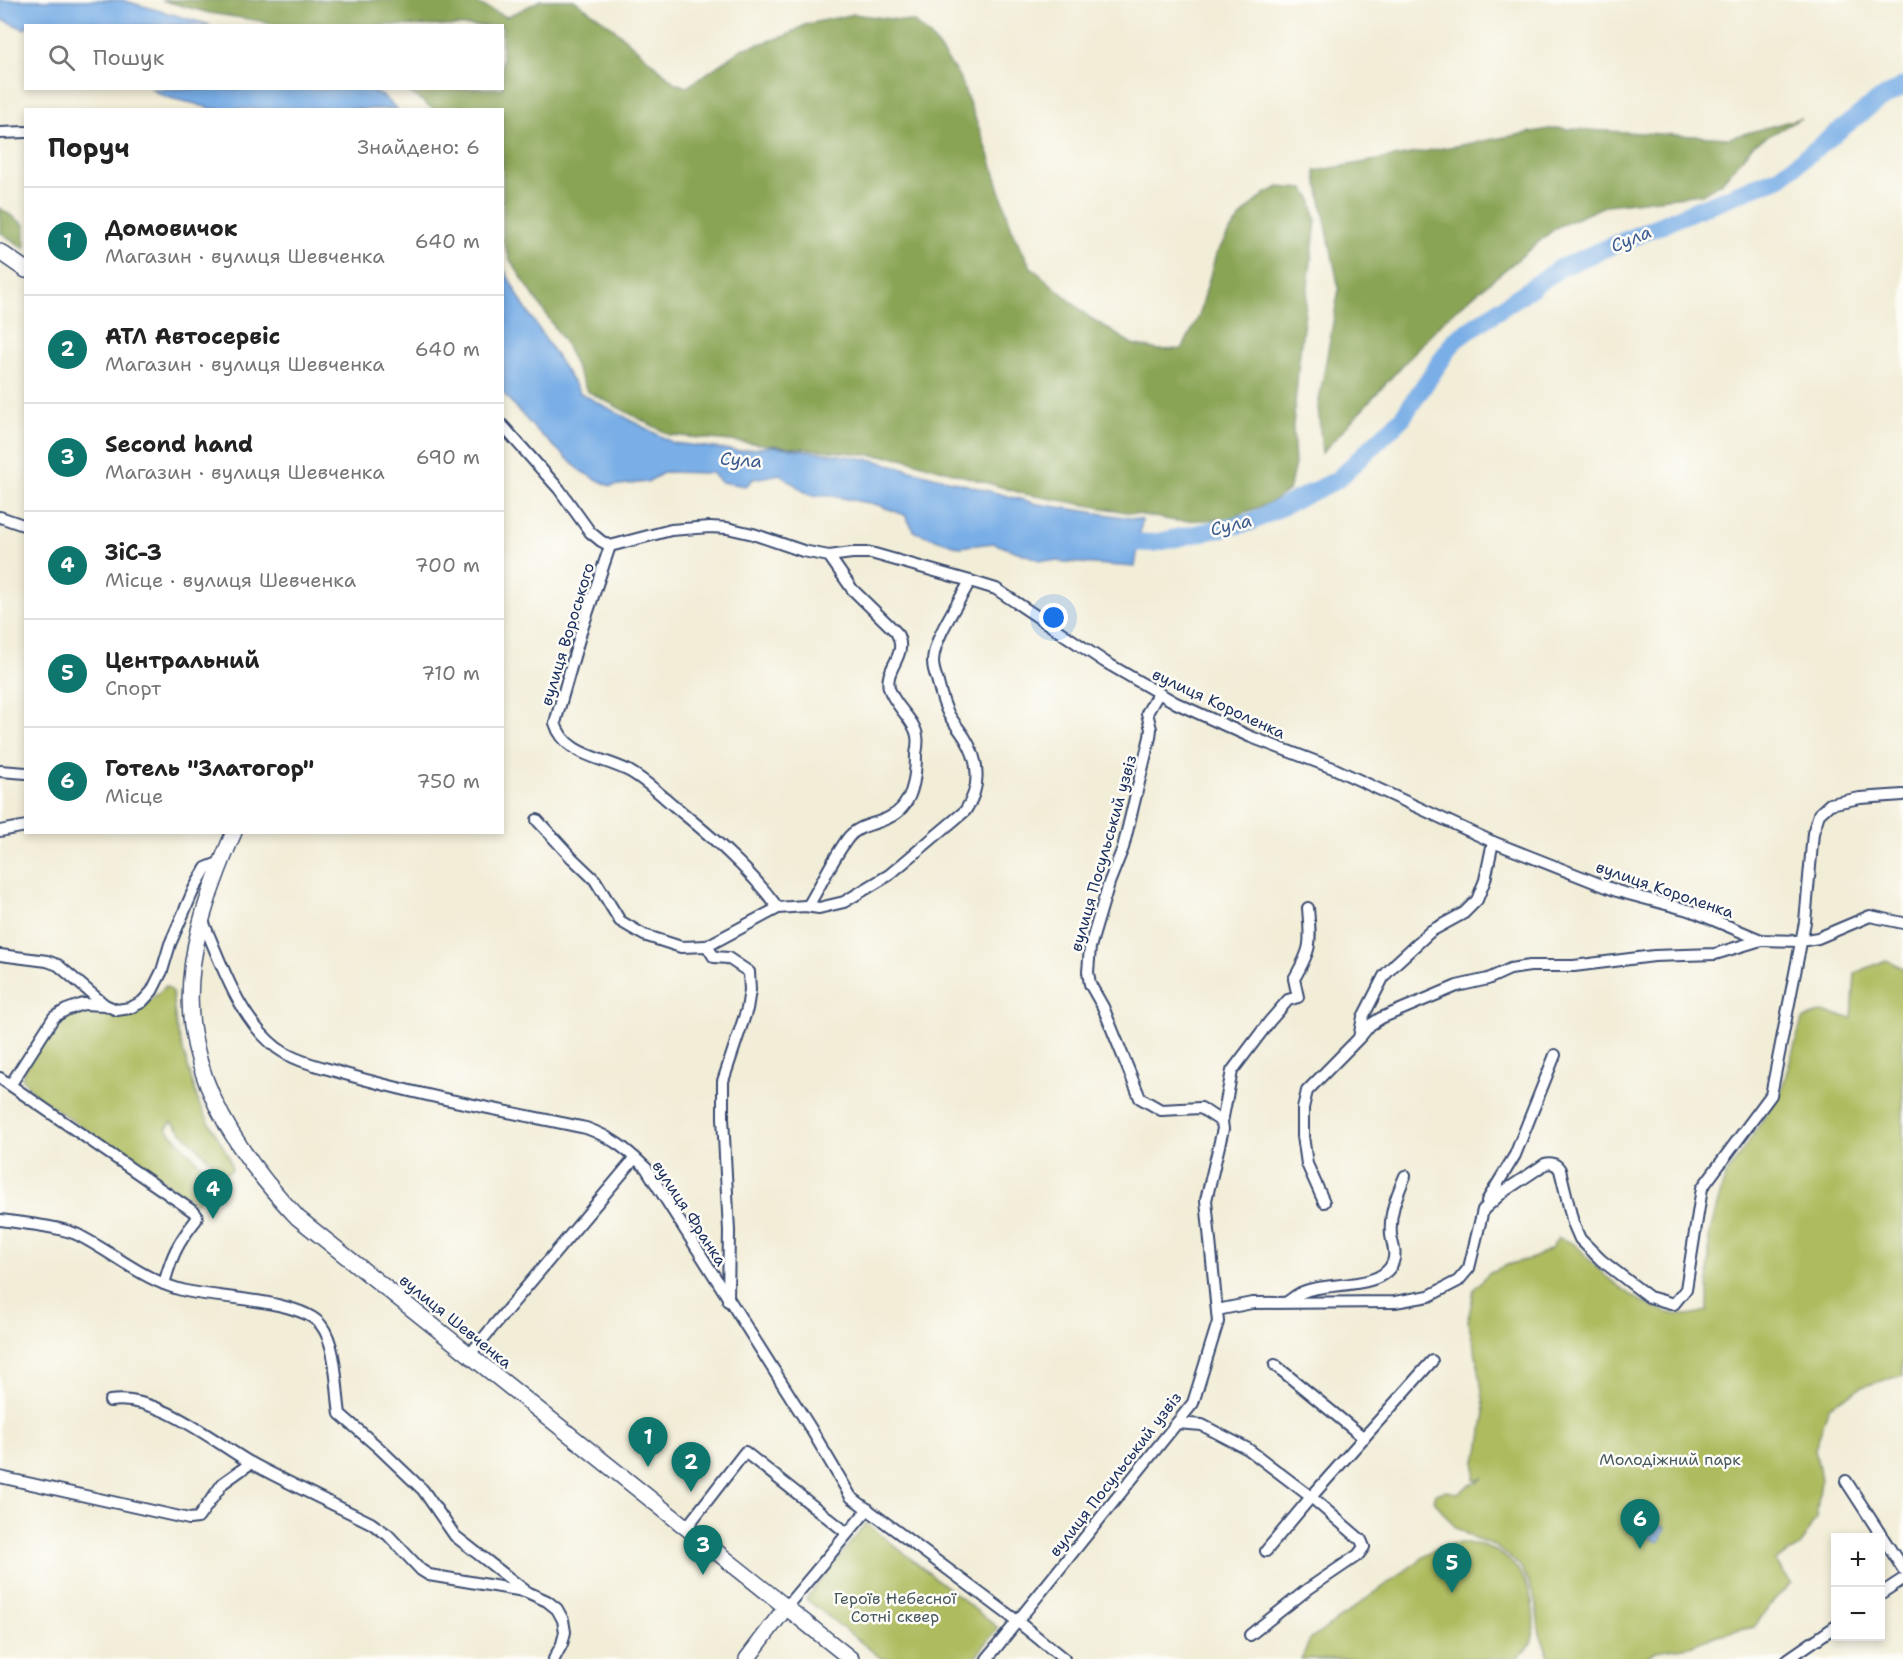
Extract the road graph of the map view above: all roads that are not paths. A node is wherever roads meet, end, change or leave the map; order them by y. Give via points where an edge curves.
1 (24, 132) edge
2 (0, 133) edge
3 (3, 255) edge
4 (24, 269) edge
5 (504, 427) edge
6 (0, 517) edge
7 (24, 525) edge
8 (610, 546) junction
9 (829, 556) junction
10 (970, 581) junction
11 (1158, 694) junction
12 (0, 771) edge
13 (24, 773) edge
14 (1903, 795) edge
15 (537, 820) dead end
16 (24, 826) edge
17 (0, 831) edge
18 (233, 834) edge
19 (1493, 842) junction
20 (221, 861) junction
21 (808, 906) junction
22 (778, 908) junction
23 (1308, 908) dead end
24 (202, 919) junction
25 (1903, 923) edge
26 (1761, 940) junction
27 (1800, 941) junction
28 (707, 946) junction
29 (0, 955) edge
30 (105, 1005) junction
31 (1359, 1038) junction
32 (1555, 1055) dead end
33 (0, 1078) edge
34 (11, 1084) junction
35 (1222, 1122) junction
36 (635, 1158) junction
37 (1405, 1176) dead end
38 (1324, 1202) dead end
39 (1483, 1210) junction
40 (0, 1220) edge
41 (164, 1284) junction
42 (729, 1301) junction
43 (1286, 1303) junction
44 (1217, 1310) junction
45 (470, 1354) junction
46 (1432, 1361) dead end
47 (1275, 1365) dead end
48 (110, 1401) dead end
49 (1177, 1423) junction
50 (1364, 1438) junction
51 (251, 1463) junction
52 (0, 1477) edge
53 (1846, 1481) dead end
54 (1311, 1497) junction
55 (868, 1509) junction
56 (686, 1528) junction
57 (847, 1533) junction
58 (1266, 1551) dead end
59 (1903, 1569) edge
60 (1903, 1579) edge
61 (1885, 1591) edge
62 (527, 1592) junction
63 (786, 1607) junction
64 (1017, 1621) junction
65 (1831, 1629) edge
66 (1250, 1635) dead end
67 (554, 1659) edge
68 (747, 1659) edge
69 (851, 1659) edge
70 (987, 1659) edge
71 (1064, 1659) edge
72 (1788, 1659) edge

1 - 2 street
3 - 4 main road
5 - 8 street via 559,489 590,532
6 - 7 street
8 - 9 street, вулиця Короленка via 671,530 710,527 753,534
8 - 22 street, вулиця Вороського via 555,723 557,732 569,746 645,782 729,853
9 - 10 street, вулиця Короленка via 871,554
9 - 21 street via 852,589 900,639 889,688 918,736 914,786 908,799 888,819 863,827 848,838
10 - 11 street, вулиця Короленка via 996,589
10 - 21 street via 936,645 933,663 949,714 972,750 977,775 972,801 965,812 889,875 844,902 819,908
11 - 19 street, вулиця Короленка via 1251,737 1333,768
11 - 35 street, вулиця Посульський узвіз via 1148,714 1150,737 1124,849 1109,883 1090,947 1088,972 1140,1098 1161,1110 1201,1108
12 - 13 street
14 - 27 street via 1830,804 1819,814
15 - 28 street via 595,880 620,921 644,935 681,947
16 - 17 street
18 - 20 main road, вулиця Шевченка
19 - 26 street, вулиця Короленка via 1617,891 1692,911
19 - 31 street via 1477,900 1464,913 1423,938 1384,976 1363,1017
20 - 24 main road, вулиця Шевченка
20 - 30 street via 206,868 194,889 152,991 130,1008 117,1010
21 - 22 street
22 - 28 street
23 - 35 street via 1311,942 1294,980 1298,997 1288,1000 1232,1071
24 - 36 street, вулиця Франка via 236,996 257,1028 278,1048 307,1063 390,1087 586,1128 610,1137
24 - 45 main road, вулиця Шевченка via 193,964 192,1025 202,1071 237,1142 270,1188 298,1218
25 - 27 street, вулиця Короленка via 1870,916 1818,938
26 - 27 street, вулиця Короленка
26 - 31 street via 1715,954 1510,969 1381,1018
27 - 39 street via 1771,1095 1702,1188 1686,1289 1674,1304 1649,1297 1580,1239 1560,1170 1554,1164 1545,1164
28 - 42 street via 714,957 728,958 749,972 747,1009 723,1081
29 - 30 street via 58,965
30 - 34 street via 83,1004 54,1017
31 - 38 street via 1306,1091 1303,1136 1307,1164
32 - 39 street via 1515,1155
33 - 34 street
34 - 41 street via 197,1216 171,1256
35 - 44 street, вулиця Посульський узвіз via 1206,1200
36 - 42 street, вулиця Франка via 646,1168
36 - 45 street
37 - 43 street via 1393,1206 1393,1264 1371,1280 1304,1291
39 - 43 street via 1469,1268 1458,1281 1429,1296 1395,1302
40 - 41 street via 75,1233
41 - 62 street via 218,1297 256,1300 315,1319 330,1343 340,1414 423,1490 455,1536
42 - 55 street, вулиця Франка via 851,1497
43 - 44 street via 1252,1303
44 - 49 street, вулиця Посульський узвіз via 1214,1340 1193,1404
45 - 56 main road, вулиця Шевченка
46 - 50 street
47 - 50 street
48 - 51 street via 144,1404 188,1423
49 - 54 street via 1217,1431 1248,1449
49 - 64 street, вулиця Посульський узвіз
50 - 54 street
51 - 52 street via 223,1483 198,1518 189,1519
51 - 62 street via 371,1523 429,1575
53 - 59 street
54 - 58 street
54 - 66 street via 1361,1540 1364,1547
55 - 57 street
55 - 64 street, вулиця Франка
56 - 57 street via 745,1452
56 - 63 main road, вулиця Шевченка
57 - 63 street
60 - 61 street
62 - 67 street via 553,1605 563,1620 564,1638
63 - 68 main road
63 - 69 main road, вулиця Шевченка
64 - 70 street, вулиця Посульський узвіз
64 - 71 street, вулиця Франка
65 - 72 street

